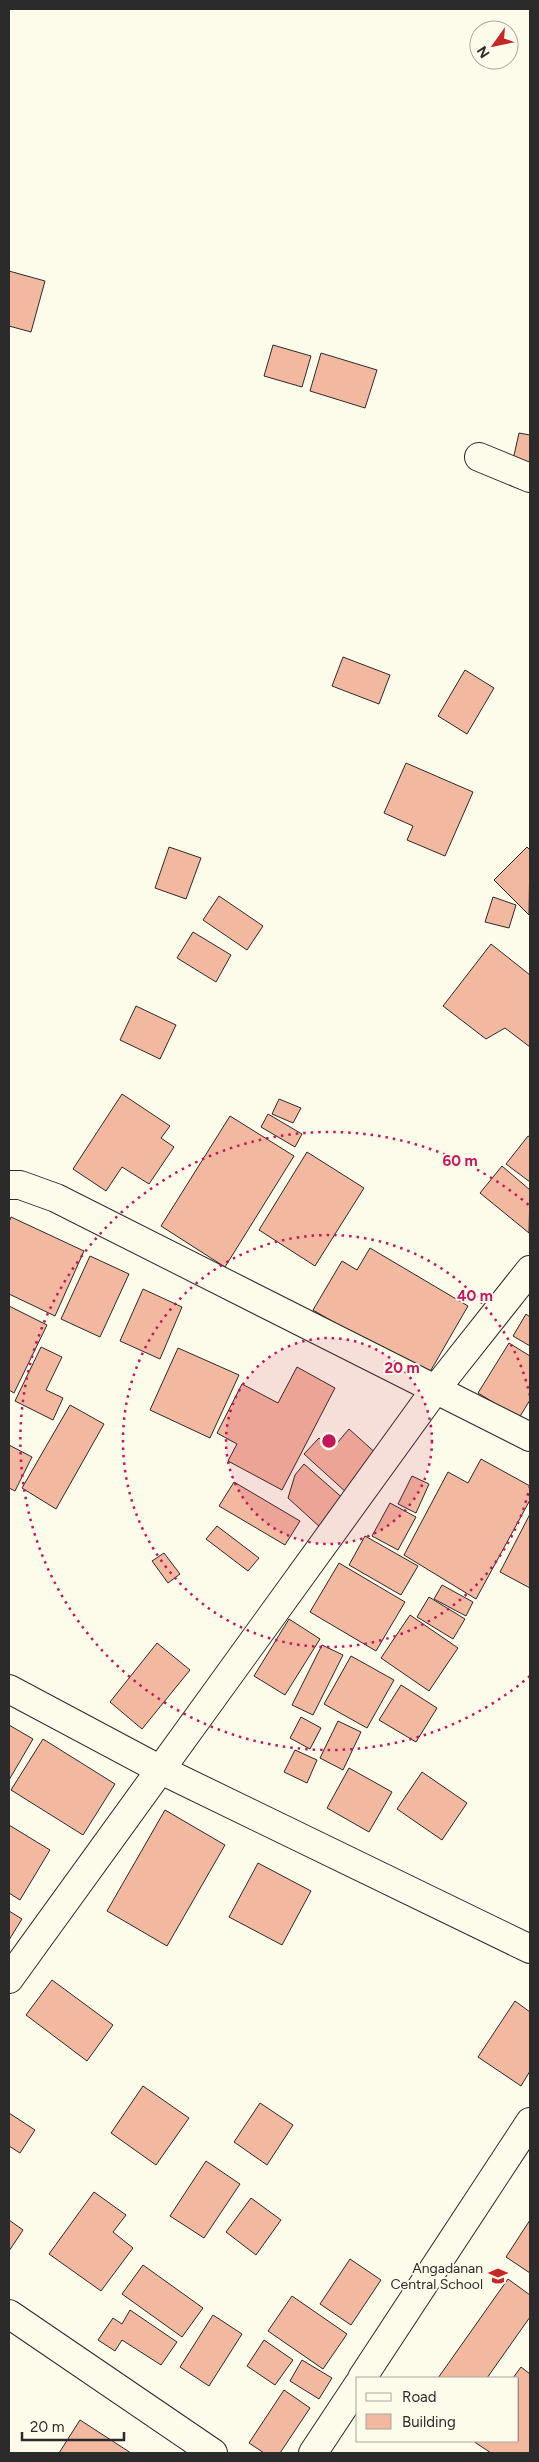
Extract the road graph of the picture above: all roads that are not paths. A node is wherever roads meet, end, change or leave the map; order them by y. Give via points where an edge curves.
1 (479, 457) dead end
2 (530, 478) edge
3 (9, 1186) edge
4 (530, 1270) edge
5 (435, 1390) junction
6 (530, 1437) edge
7 (9, 1689) edge
8 (161, 1770) junction
9 (530, 1949) edge
10 (9, 1979) edge
11 (530, 2122) edge
12 (9, 2314) edge
13 (363, 2377) edge
14 (356, 2387) edge
15 (213, 2453) edge
16 (312, 2453) edge

1 - 2 street
3 - 5 street via 20,1185 56,1198
4 - 5 street
5 - 6 street
5 - 8 street
7 - 8 street
8 - 9 street
8 - 10 street
11 - 13 street
12 - 15 street
14 - 16 street

